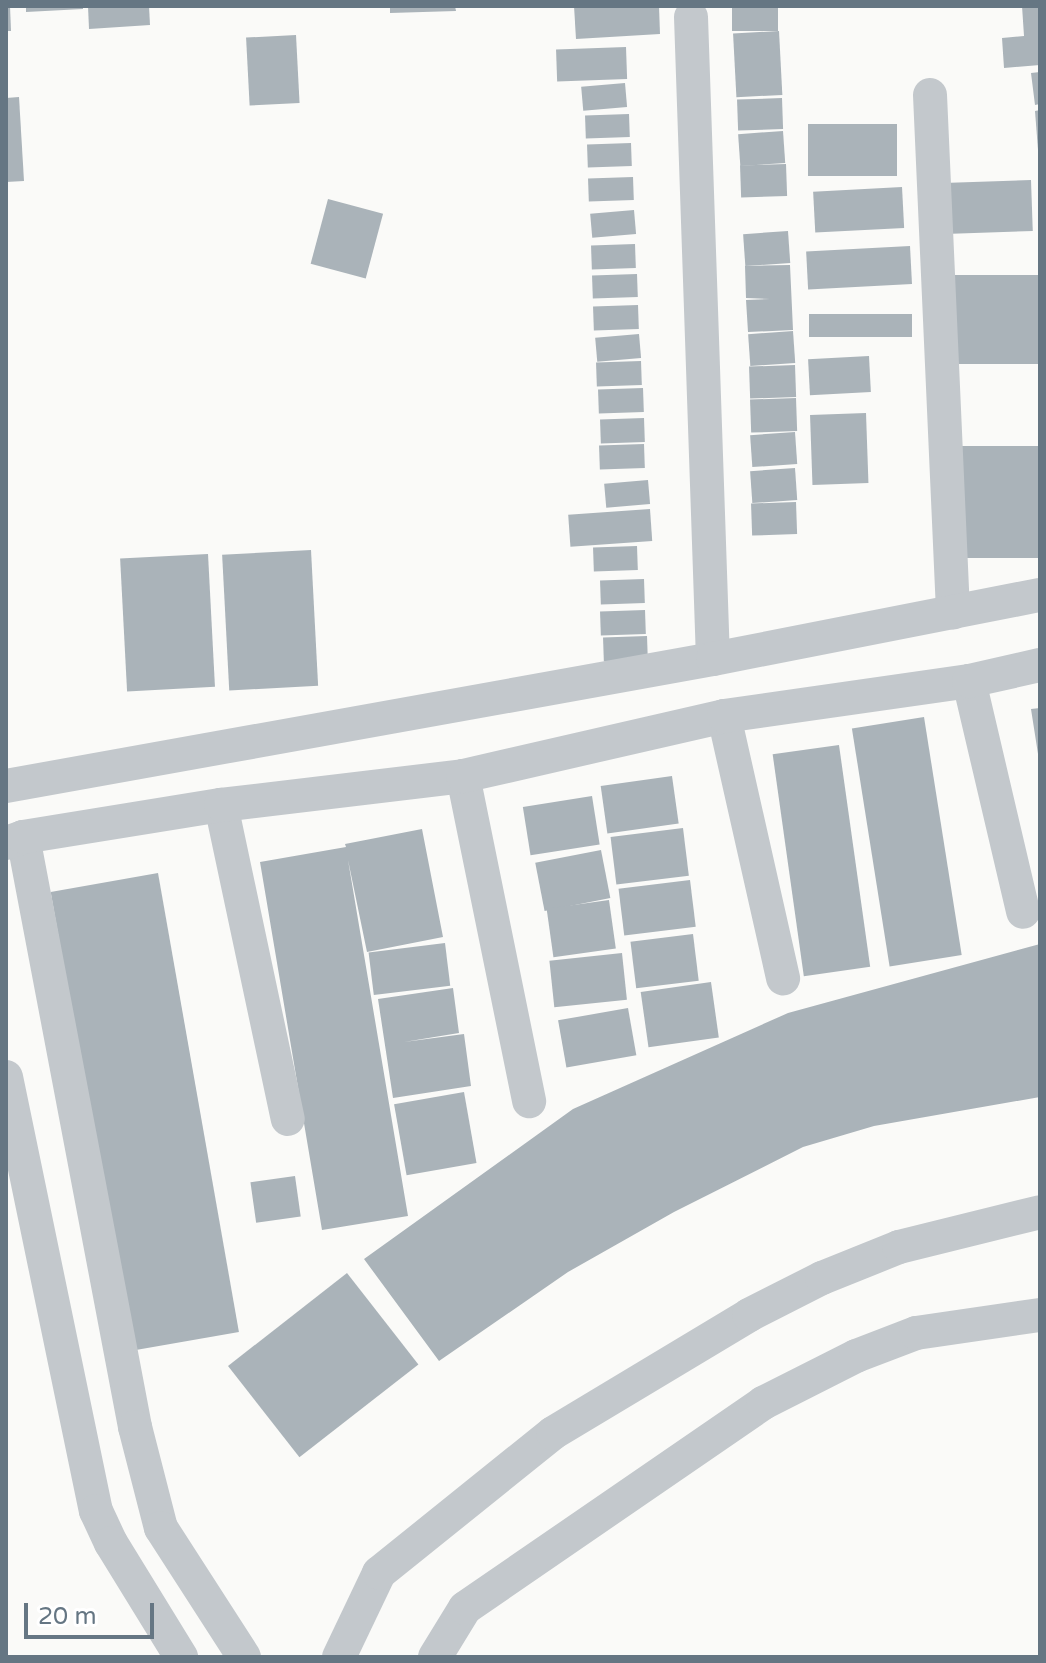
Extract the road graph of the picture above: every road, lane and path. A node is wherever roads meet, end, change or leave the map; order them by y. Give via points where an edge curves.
1 (691, 17) dead end
2 (930, 95) dead end
3 (1040, 595) edge
4 (953, 612) junction
5 (713, 659) junction
6 (1040, 665) edge
7 (969, 681) junction
8 (724, 716) junction
9 (463, 776) junction
10 (6, 786) edge
11 (221, 805) junction
12 (14, 840) edge
13 (1023, 912) dead end
14 (783, 978) dead end
15 (6, 1077) edge
16 (529, 1101) dead end
17 (288, 1119) dead end
18 (1040, 1212) edge
19 (1040, 1315) edge
20 (181, 1657) edge
21 (244, 1657) edge
22 (339, 1657) edge
23 (435, 1657) edge

1 - 5 street
2 - 4 street
3 - 4 street
4 - 5 street
5 - 10 street
6 - 7 street
7 - 8 street
7 - 13 street
8 - 9 street
8 - 14 street
9 - 11 street
9 - 16 street
11 - 12 street
11 - 17 street
12 - 21 street via 135,1427 161,1528
15 - 20 street via 96,1511
18 - 22 street via 899,1247 822,1278 680,1355 553,1433 379,1573
19 - 23 street via 916,1333 856,1356 763,1403 465,1608

